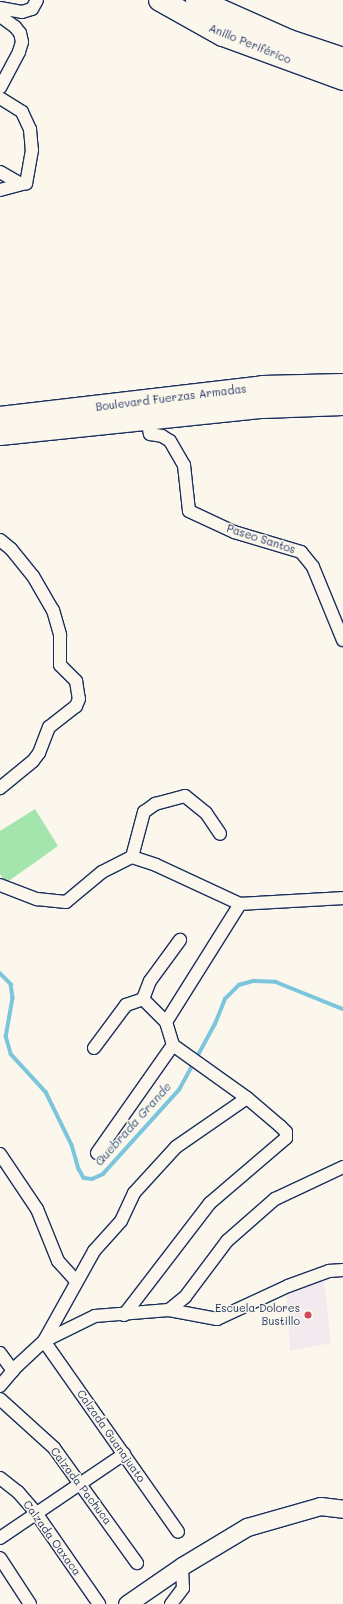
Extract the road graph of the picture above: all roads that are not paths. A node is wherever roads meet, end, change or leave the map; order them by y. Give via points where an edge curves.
1 (38, 0) edge
2 (160, 0) edge
3 (197, 0) edge
4 (0, 8) edge
5 (0, 16) edge
6 (343, 60) edge
7 (343, 79) edge
8 (0, 87) edge
9 (0, 98) edge
10 (0, 172) edge
11 (26, 184) junction
12 (0, 190) edge
13 (343, 385) edge
14 (343, 404) edge
15 (0, 418) edge
16 (147, 419) junction
17 (0, 434) edge
18 (0, 540) edge
19 (343, 640) edge
20 (0, 788) edge
21 (220, 834) dead end
22 (132, 857) junction
23 (0, 885) edge
24 (343, 897) edge
25 (240, 904) junction
26 (180, 940) dead end
27 (143, 999) junction
28 (166, 1022) junction
29 (173, 1045) junction
30 (94, 1048) dead end
31 (247, 1098) junction
32 (97, 1153) dead end
33 (0, 1154) edge
34 (343, 1167) edge
35 (343, 1270) edge
36 (76, 1281) junction
37 (169, 1310) junction
38 (124, 1315) junction
39 (44, 1341) junction
40 (0, 1353) edge
41 (13, 1371) junction
42 (0, 1386) edge
43 (0, 1399) edge
44 (124, 1454) junction
45 (0, 1478) edge
46 (81, 1483) junction
47 (343, 1509) edge
48 (36, 1513) junction
49 (178, 1532) dead end
50 (0, 1538) edge
51 (0, 1558) edge
52 (137, 1563) dead end
53 (182, 1566) junction
54 (30, 1604) edge
55 (99, 1604) edge
56 (127, 1604) edge
57 (171, 1604) edge

1 - 4 street via 32,9 22,12
2 - 7 highway, Anillo Periférico via 223,35
3 - 6 highway, Anillo Periférico via 276,36
5 - 8 street via 15,27 22,42 20,52
9 - 11 street via 22,112 30,129 32,150
10 - 11 street via 19,183
11 - 12 street
13 - 15 highway, Boulevard Fuerzas Armadas via 263,387
14 - 16 highway, Boulevard Fuerzas Armadas via 263,407
16 - 17 highway, Boulevard Fuerzas Armadas
16 - 19 street, Paseo Santos via 150,434 162,436 170,441 184,465 189,511 234,532 301,552 314,567
18 - 20 street via 11,549 33,576 53,610 60,635 60,664 76,681 79,699 76,706 49,727 39,753 33,761
21 - 22 street via 206,813 185,796 155,804 144,812
22 - 23 street via 102,872 66,902 37,899
22 - 25 street via 156,865
24 - 25 street
25 - 28 street
26 - 27 street via 150,981
27 - 28 street
27 - 30 street via 126,1005
28 - 29 street
29 - 31 street
29 - 32 street
31 - 36 street via 176,1147 134,1193 121,1221 94,1251
31 - 38 street via 286,1132 286,1138 210,1203
33 - 36 street via 37,1209 58,1261
34 - 37 street via 275,1199 227,1241 185,1297
35 - 37 street via 329,1271 288,1286 217,1319
36 - 39 street
37 - 38 street
38 - 39 street via 95,1316
39 - 41 street
39 - 44 street, Calzada Guanajuato
40 - 41 street
41 - 42 street
43 - 46 street, Calzada Pachuca via 54,1448
44 - 46 street
44 - 49 street, Calzada Guanajuato
45 - 48 street, Calzada Oaxaca via 18,1492
46 - 48 street
46 - 52 street, Calzada Pachuca
47 - 53 street via 320,1506 247,1527
48 - 50 street
48 - 55 street, Calzada Oaxaca
51 - 54 street
53 - 56 street
53 - 57 street via 182,1588

